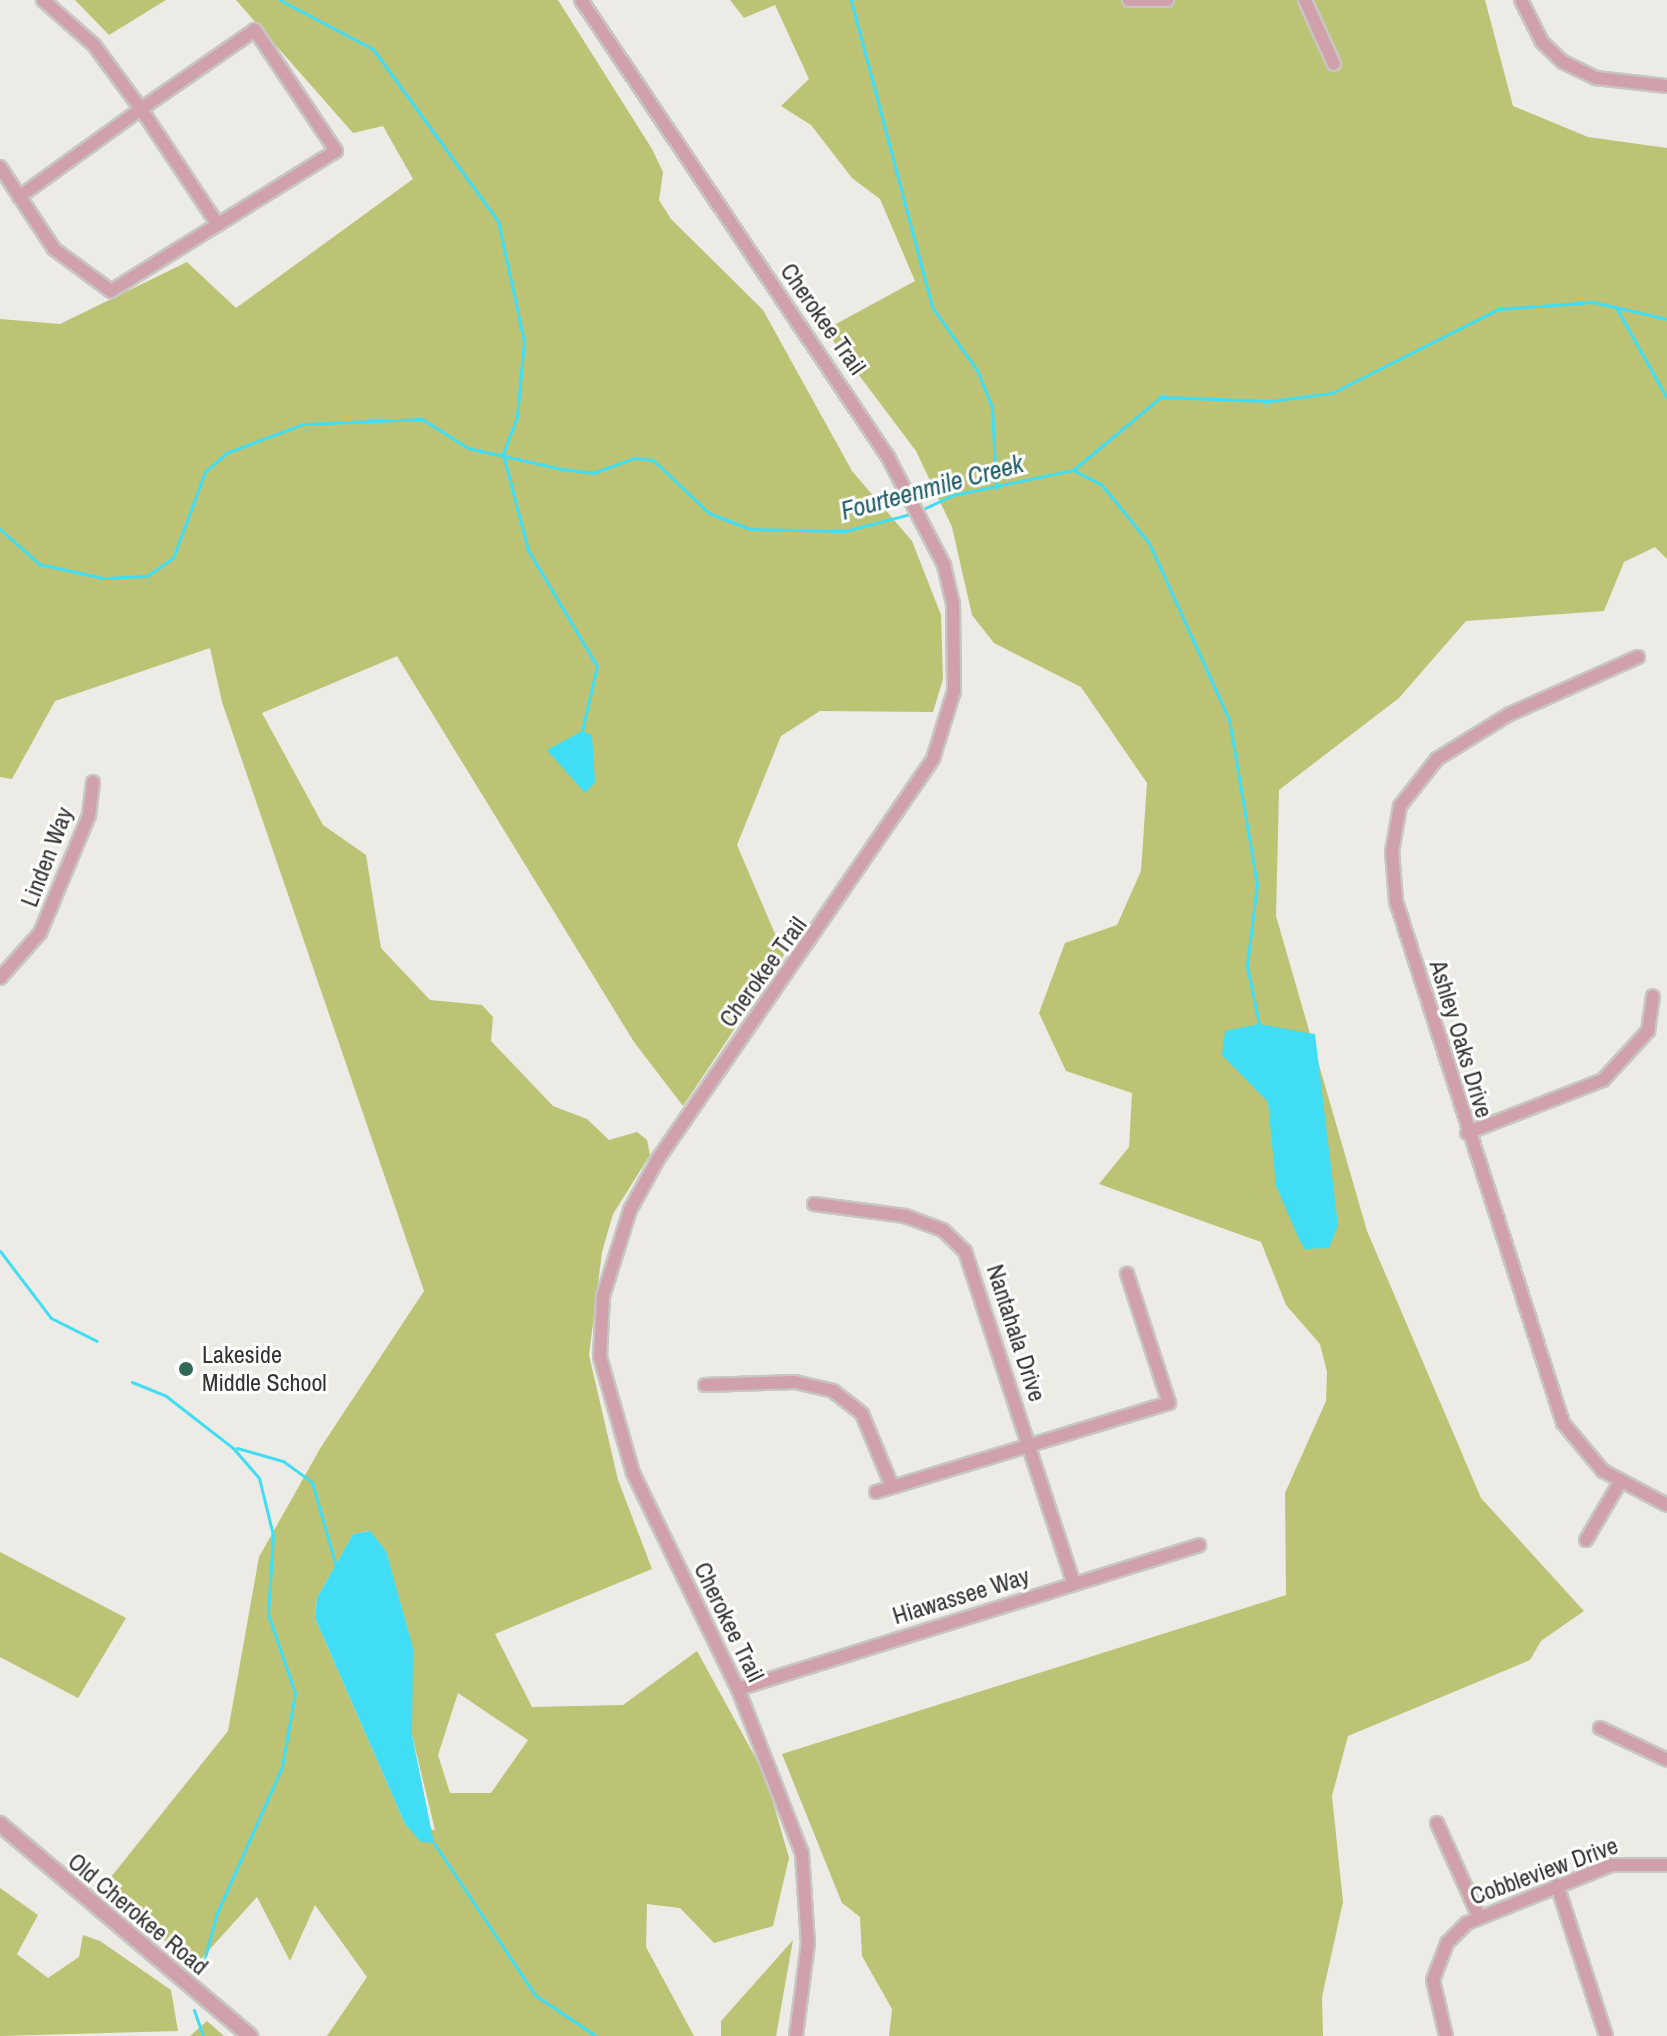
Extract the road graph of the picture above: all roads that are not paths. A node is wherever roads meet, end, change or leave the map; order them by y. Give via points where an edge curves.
1 (43, 0) edge
2 (581, 0) edge
3 (1129, 0) edge
4 (1167, 0) edge
5 (1305, 0) edge
6 (1521, 0) edge
7 (1334, 64) dead end
8 (1667, 86) edge
9 (141, 109) junction
10 (0, 167) edge
11 (19, 197) junction
12 (218, 225) junction
13 (1638, 657) dead end
14 (93, 782) dead end
15 (0, 978) edge
16 (1653, 996) dead end
17 (1467, 1133) junction
18 (814, 1204) dead end
19 (1127, 1274) dead end
20 (705, 1385) dead end
21 (1029, 1444) junction
22 (1620, 1482) junction
23 (892, 1486) junction
24 (876, 1492) dead end
25 (1667, 1505) edge
26 (1586, 1540) dead end
27 (1199, 1545) dead end
28 (1074, 1584) junction
29 (738, 1689) junction
30 (1600, 1728) dead end
31 (1667, 1760) edge
32 (1437, 1823) dead end
33 (0, 1824) edge
34 (1667, 1865) edge
35 (1557, 1885) junction
36 (1479, 1917) junction
37 (250, 2036) edge
38 (796, 2036) edge
39 (1446, 2036) edge
40 (1606, 2036) edge

1 - 9 street via 94,45
2 - 29 street, Cherokee Trail via 901,480 950,583 956,630 954,691 941,742 903,810 658,1159 630,1210 603,1296 600,1357 616,1427
3 - 4 street
5 - 7 street
6 - 8 street via 1542,42 1563,62 1596,78
9 - 11 street
9 - 12 street
9 - 12 street via 255,30 336,151
10 - 11 street
11 - 12 street via 54,249 111,291
13 - 17 street, Ashley Oaks Drive via 1481,730 1422,773 1400,806 1392,852 1396,901
14 - 15 street, Linden Way via 89,815 36,942
16 - 17 street via 1648,1031 1603,1080
17 - 22 street, Ashley Oaks Drive via 1563,1423 1586,1455
18 - 21 street, Nantahala Drive via 905,1216 956,1240 971,1261
19 - 21 street via 1169,1403
20 - 23 street via 795,1382 842,1395 870,1427
21 - 23 street
21 - 28 street, Nantahala Drive
22 - 25 street, Ashley Oaks Drive
22 - 26 street
23 - 24 street
27 - 28 street, Hiawassee Way
28 - 29 street, Hiawassee Way
29 - 38 street, Cherokee Trail via 805,1868 808,1943
30 - 31 street
32 - 36 street
33 - 37 street, Old Cherokee Road
34 - 35 street, Cobbleview Drive via 1622,1863
35 - 36 street, Cobbleview Drive
35 - 40 street
36 - 39 street, Cobbleview Drive via 1457,1931 1436,1965 1434,2005

